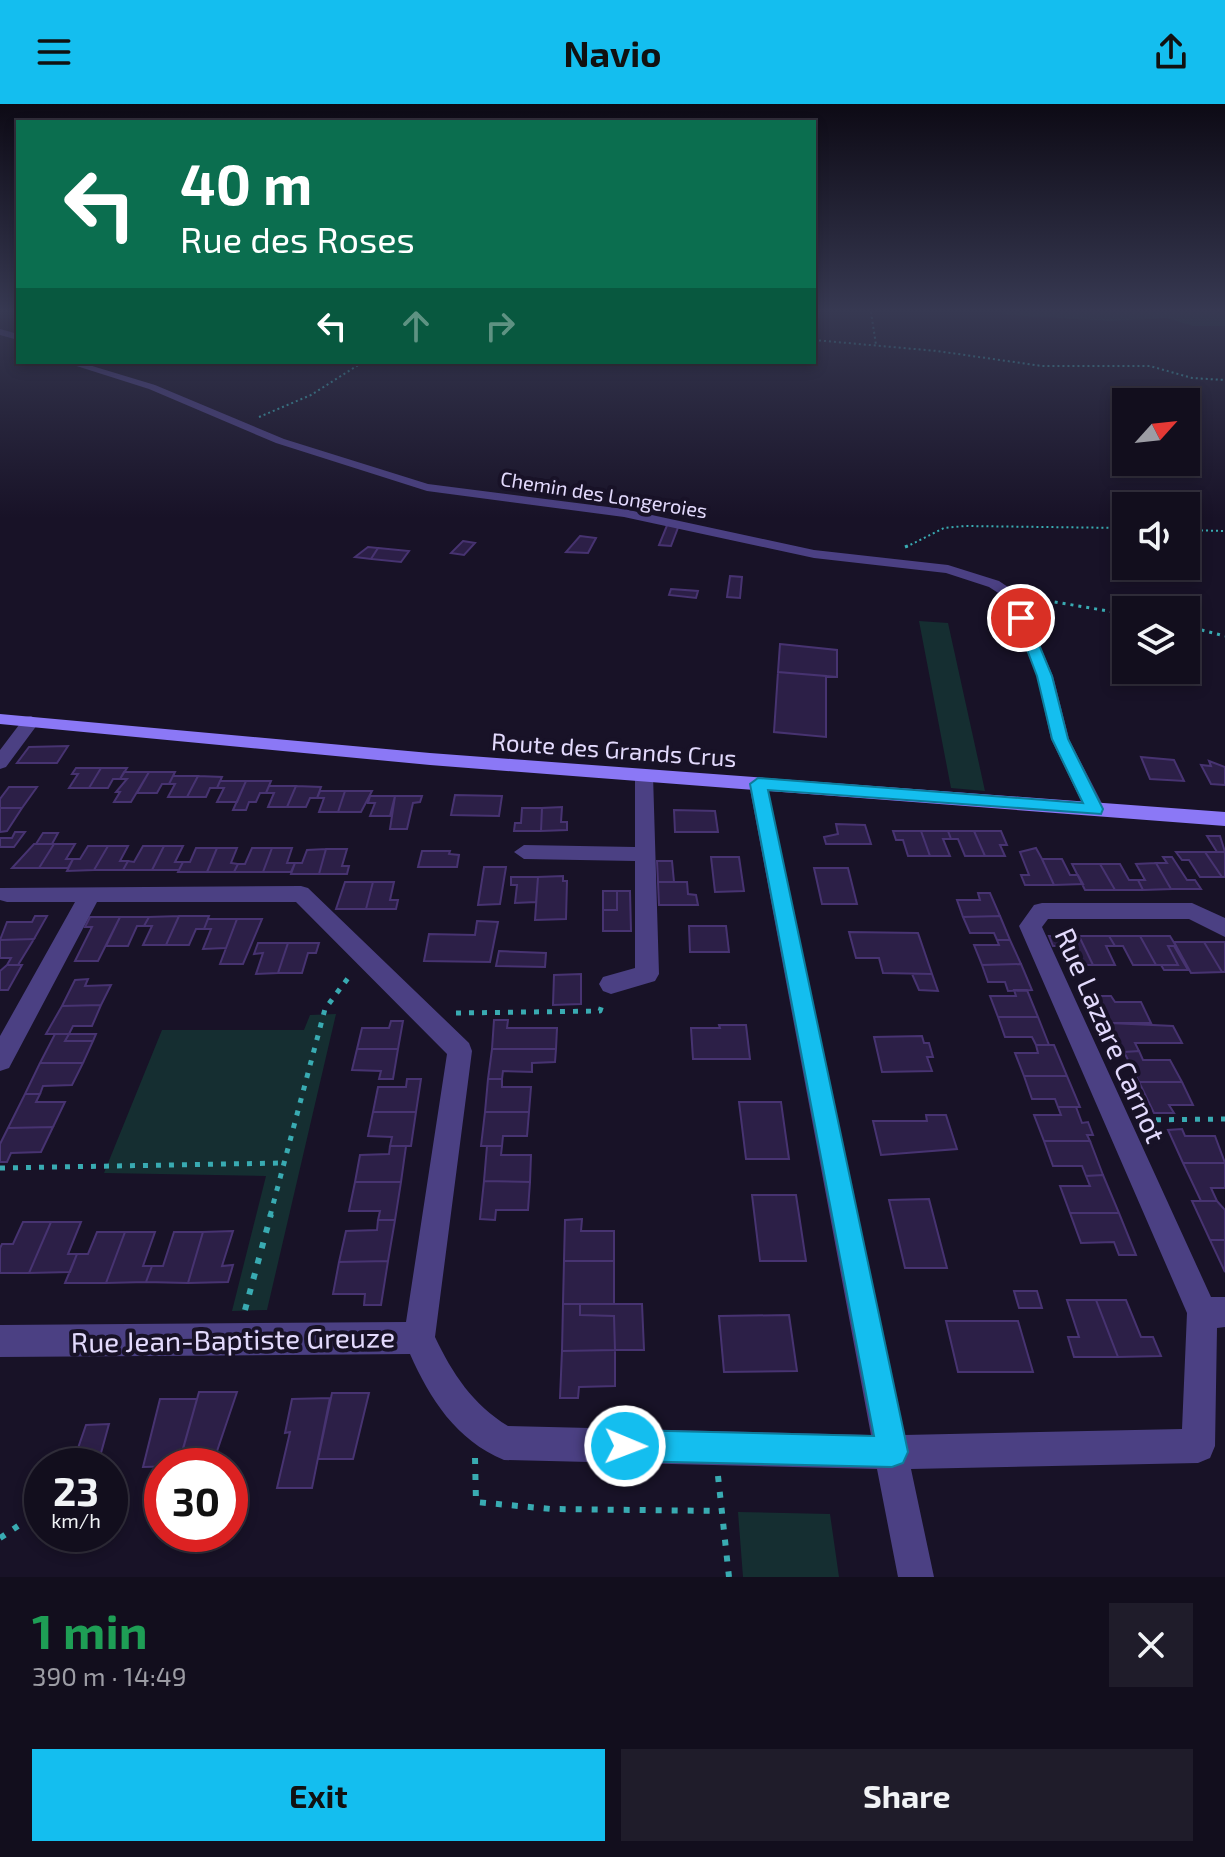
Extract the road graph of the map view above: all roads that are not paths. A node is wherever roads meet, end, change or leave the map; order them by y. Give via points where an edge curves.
1 (131, 381) edge
2 (0, 719) edge
3 (31, 721) junction
4 (0, 763) edge
5 (644, 775) junction
6 (758, 784) junction
7 (1095, 809) junction
8 (1225, 819) edge
9 (645, 851) junction
10 (524, 852) dead end
11 (7, 894) dead end
12 (90, 895) junction
13 (1225, 928) edge
14 (611, 984) road end
15 (0, 1060) edge
16 (1213, 1313) edge
17 (419, 1338) junction
18 (0, 1341) edge
19 (892, 1452) junction
20 (916, 1577) edge

1 - 7 street, Chemin des Longeroies via 236,425 427,487 624,513 772,546 975,576 1009,594 1045,676 1060,739
2 - 3 street, Route des Grands Crus
3 - 4 street
3 - 5 street, Route des Grands Crus
5 - 6 street, Route des Grands Crus
5 - 9 street
6 - 7 street, Route des Grands Crus
6 - 19 street
7 - 8 street, Route des Grands Crus
9 - 10 street via 628,856
9 - 14 street via 647,974
11 - 12 street
12 - 15 street
12 - 17 street via 301,894 460,1051
13 - 16 street, Rue Lazare Carnot via 1192,911 1042,911 1030,926 1116,1120
16 - 19 street, Rue Jean-Baptiste Greuze via 1198,1446
17 - 18 street, Rue Jean-Baptiste Greuze
17 - 19 street, Rue Jean-Baptiste Greuze via 438,1380 475,1427 504,1443
19 - 20 street

